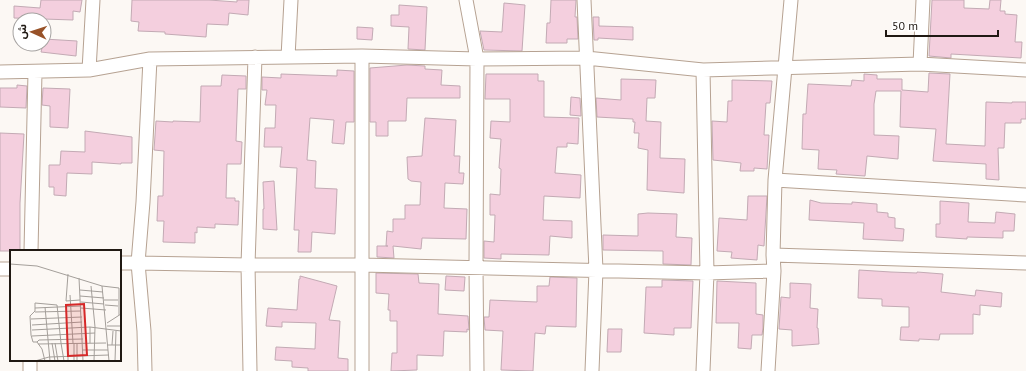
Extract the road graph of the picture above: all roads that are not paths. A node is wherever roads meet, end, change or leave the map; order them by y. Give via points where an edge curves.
1 (93, 0) edge
2 (291, 0) edge
3 (466, 0) edge
4 (584, 0) edge
5 (791, 0) edge
6 (923, 0) edge
7 (288, 56) junction
8 (362, 56) junction
9 (255, 57) junction
10 (586, 58) junction
11 (150, 59) junction
12 (477, 59) junction
13 (920, 64) junction
14 (785, 68) junction
15 (89, 70) junction
16 (703, 70) junction
17 (1026, 70) edge
18 (0, 72) edge
19 (35, 72) junction
20 (775, 180) junction
21 (1026, 195) edge
22 (32, 250) edge
23 (773, 255) junction
24 (138, 262) junction
25 (1026, 263) edge
26 (121, 264) edge
27 (248, 265) junction
28 (362, 265) junction
29 (476, 267) junction
30 (596, 270) junction
31 (774, 271) junction
32 (707, 273) junction
33 (145, 371) edge
34 (250, 371) edge
35 (362, 371) edge
36 (477, 371) edge
37 (592, 371) edge
38 (703, 371) edge
39 (768, 371) edge

1 - 15 street
2 - 7 street
3 - 12 street
4 - 10 street
5 - 14 street
6 - 13 street
7 - 8 street
7 - 9 street
8 - 12 street
8 - 28 street
9 - 11 street
9 - 27 street
10 - 12 street
10 - 16 street
10 - 30 street
11 - 15 street
11 - 24 street
12 - 29 street
13 - 14 street
13 - 17 street
14 - 16 street
14 - 20 street
15 - 19 street
16 - 32 street
18 - 19 street
19 - 22 street
20 - 21 street
20 - 23 street
23 - 25 street
23 - 31 street
24 - 26 street
24 - 27 street
24 - 33 street
27 - 28 street
27 - 34 street
28 - 29 street
28 - 35 street
29 - 30 street
29 - 36 street
30 - 32 street
30 - 37 street
31 - 32 street
31 - 39 street
32 - 38 street

